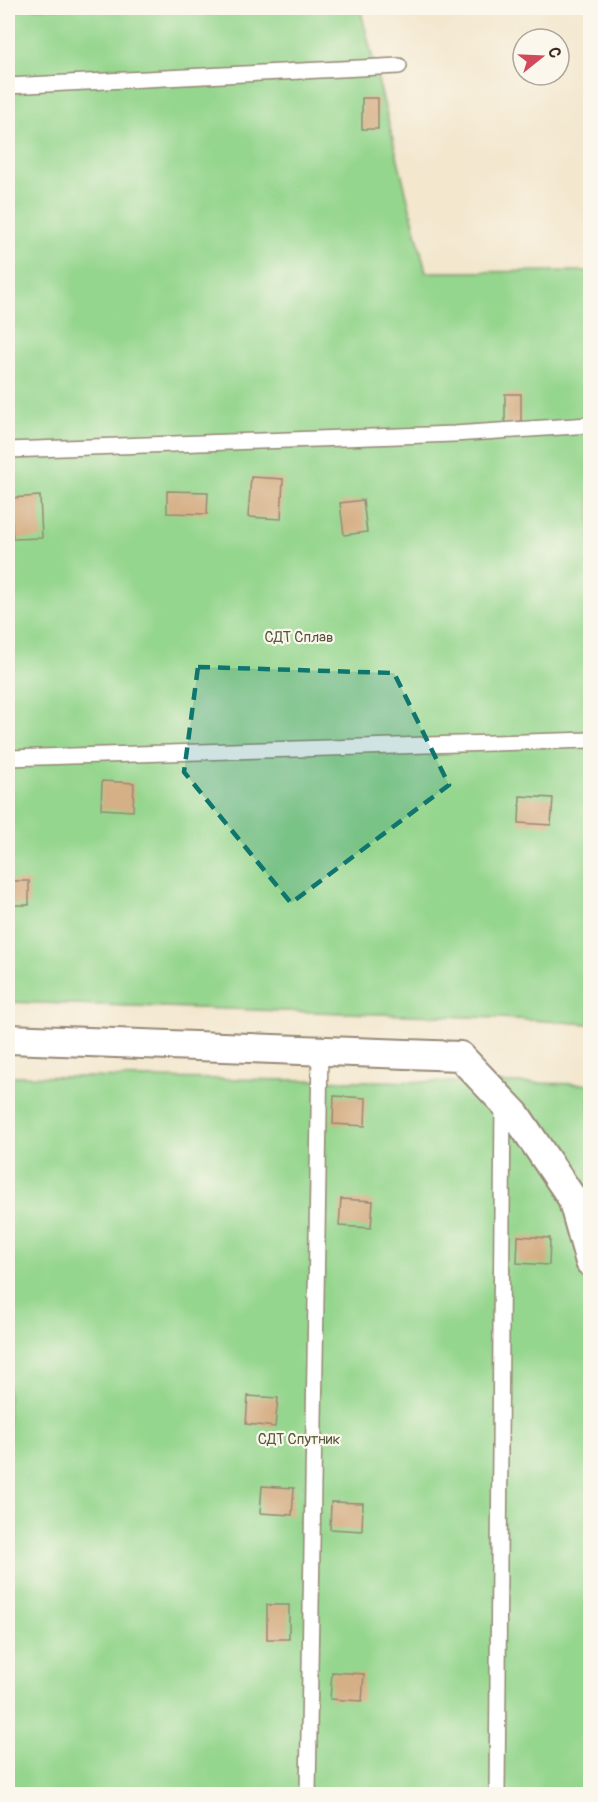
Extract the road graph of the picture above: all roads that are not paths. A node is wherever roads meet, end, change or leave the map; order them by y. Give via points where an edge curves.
1 (399, 66) dead end
2 (8, 86) edge
3 (591, 425) edge
4 (8, 450) edge
5 (591, 740) edge
6 (8, 758) edge
7 (8, 1039) edge
8 (320, 1051) junction
9 (503, 1101) junction
10 (591, 1262) edge
11 (308, 1794) edge
12 (497, 1794) edge

1 - 2 lane
3 - 4 lane via 454,434
5 - 6 lane
7 - 8 street
8 - 9 street via 460,1056
8 - 11 lane
9 - 10 street via 572,1198
9 - 12 lane

